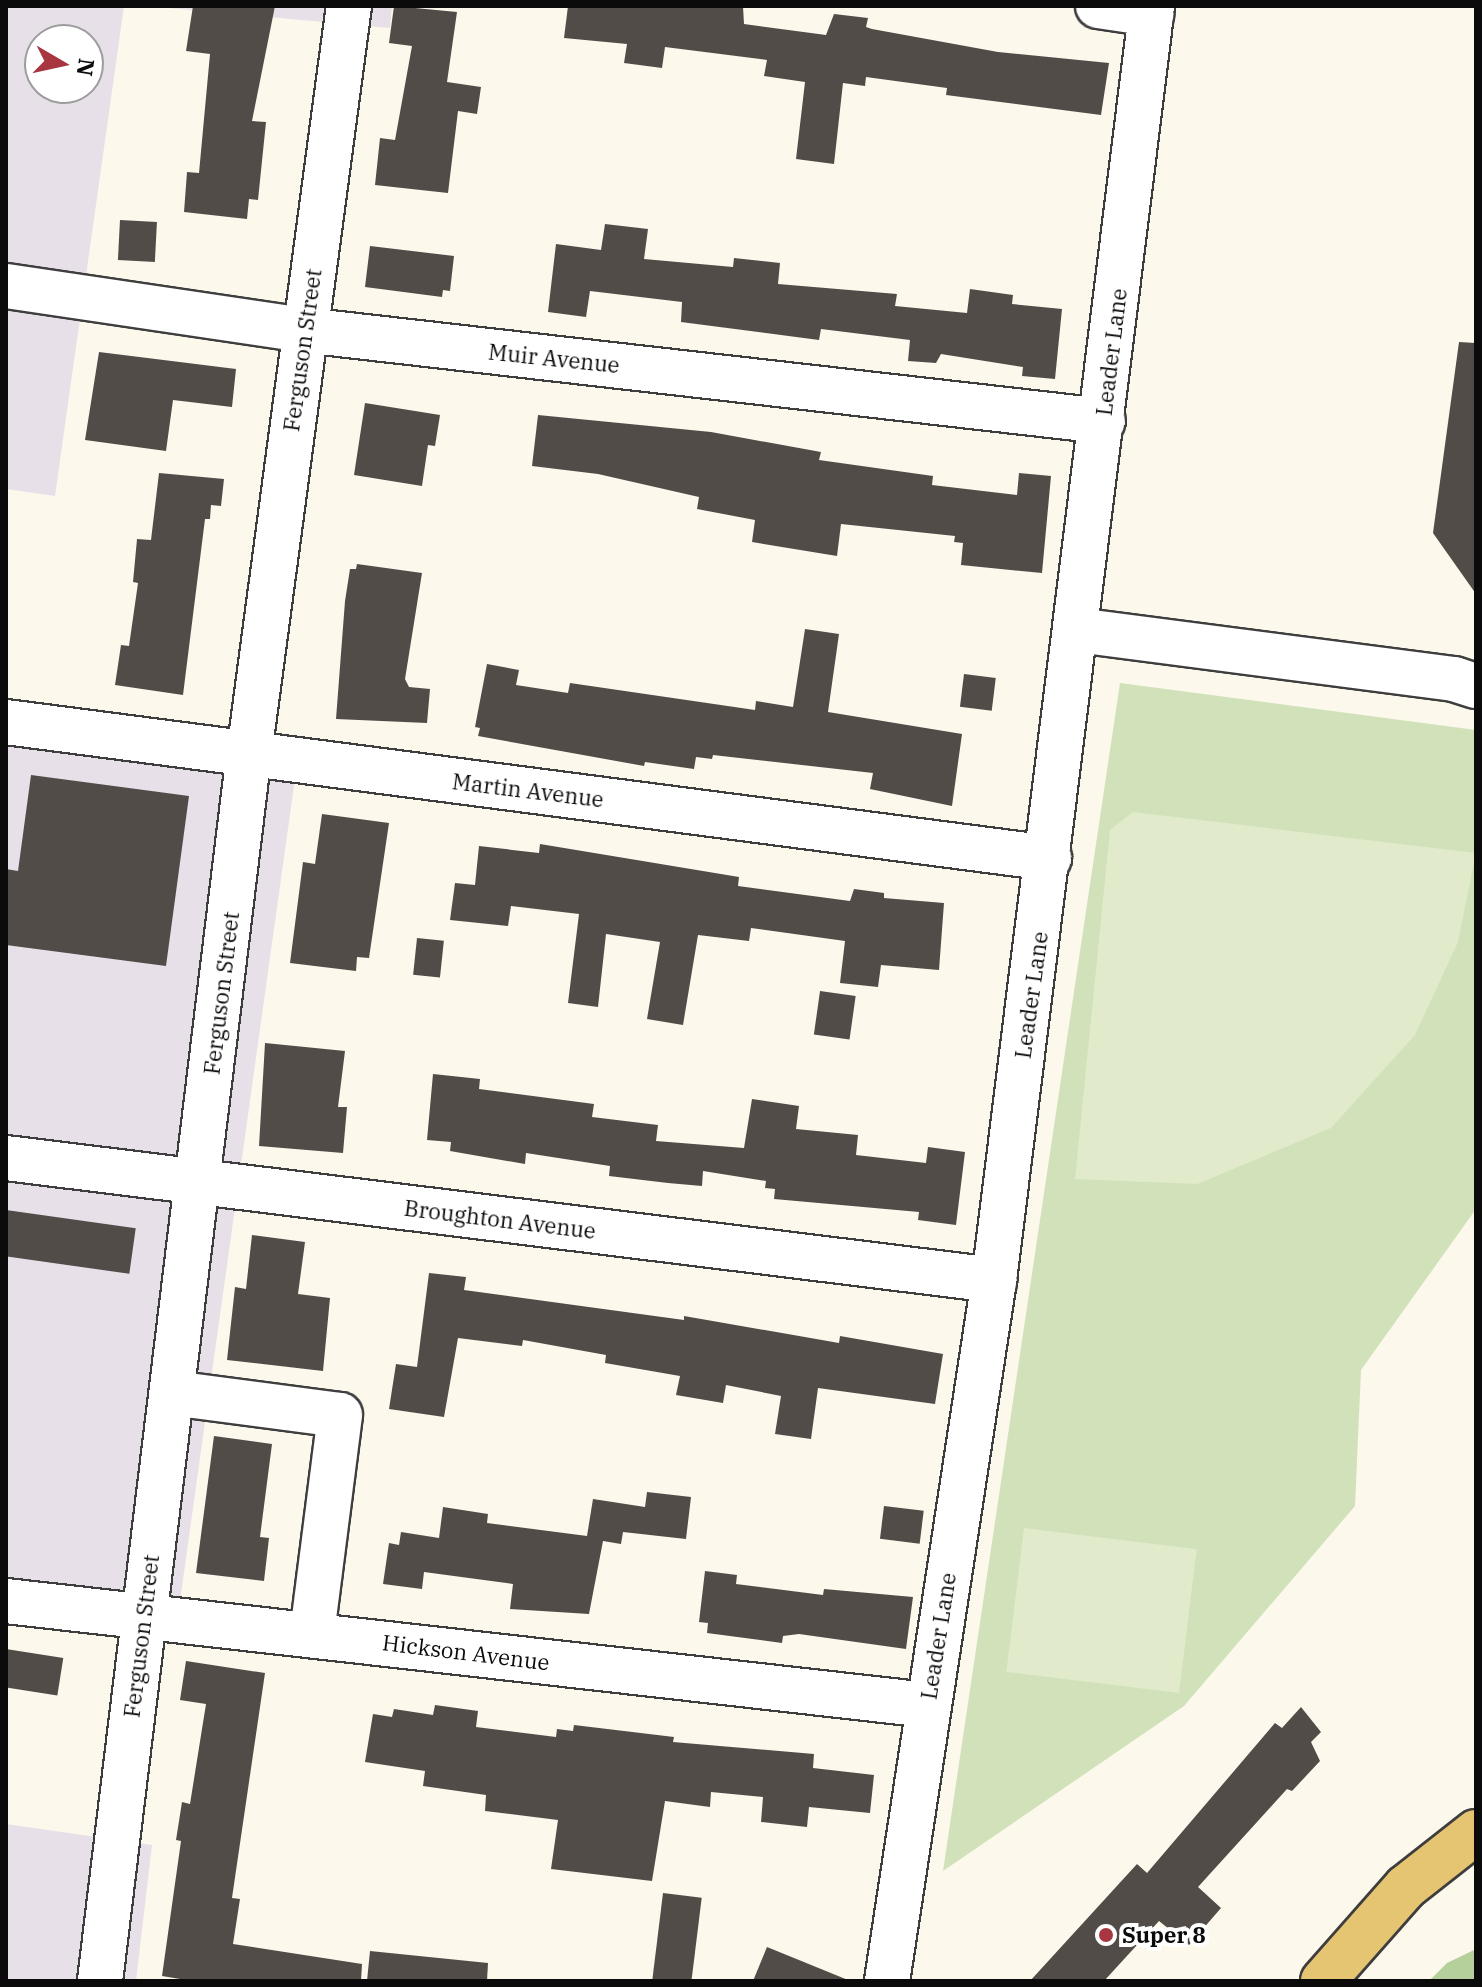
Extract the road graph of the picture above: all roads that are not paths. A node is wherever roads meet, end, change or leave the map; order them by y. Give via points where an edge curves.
1 (349, 6) edge
2 (1098, 6) edge
3 (1151, 10) edge
4 (6, 286) edge
5 (304, 330) junction
6 (1103, 421) junction
7 (1077, 630) junction
8 (1476, 686) edge
9 (6, 722) edge
10 (249, 754) junction
11 (1049, 858) junction
12 (6, 1158) edge
13 (200, 1182) junction
14 (994, 1280) junction
15 (172, 1393) junction
16 (6, 1601) edge
17 (143, 1614) junction
18 (312, 1634) junction
19 (927, 1705) junction
20 (1476, 1832) edge
21 (100, 1981) edge
22 (887, 1981) edge
23 (1323, 1981) edge

1 - 5 street, Ferguson Street
2 - 3 street
3 - 6 street, Leader Lane
4 - 5 street, Muir Avenue
5 - 6 street, Muir Avenue
5 - 10 street, Ferguson Street
6 - 7 street, Leader Lane
7 - 8 street
7 - 11 street, Leader Lane
9 - 10 street, Martin Avenue
10 - 11 street, Martin Avenue
10 - 13 street, Ferguson Street
11 - 14 street, Leader Lane
12 - 13 street, Broughton Avenue
13 - 14 street, Broughton Avenue
13 - 15 street, Ferguson Street
14 - 19 street, Leader Lane
15 - 17 street, Ferguson Street
15 - 18 street via 340,1415
16 - 17 street, Hickson Avenue
17 - 18 street, Hickson Avenue
17 - 21 street, Ferguson Street
18 - 19 street, Hickson Avenue
19 - 22 street, Leader Lane
20 - 23 main road via 1406,1887

